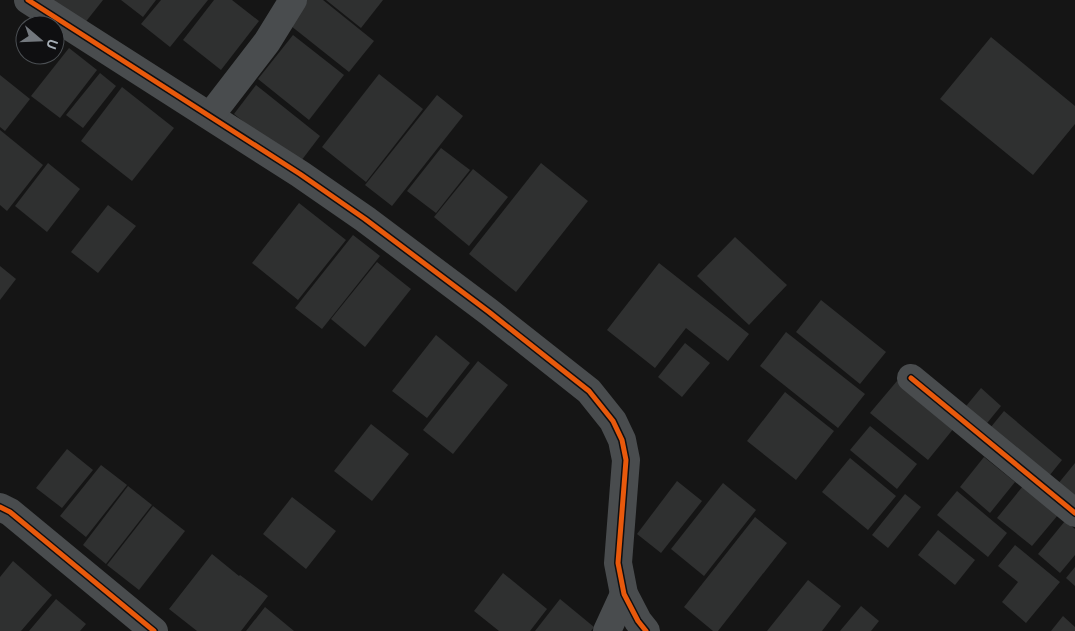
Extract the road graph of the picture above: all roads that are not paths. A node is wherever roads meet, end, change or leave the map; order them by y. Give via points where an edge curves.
1 (28, 0) edge
2 (293, 0) edge
3 (210, 116) junction
4 (911, 378) dead end
5 (0, 507) edge
6 (1075, 513) edge
7 (624, 594) junction
8 (154, 631) edge
9 (607, 631) edge
10 (646, 631) edge

1 - 3 street
2 - 3 street
3 - 7 street via 365,220 589,391 613,421 622,440 626,460 618,562
4 - 6 street
5 - 8 street
7 - 9 street
7 - 10 street

